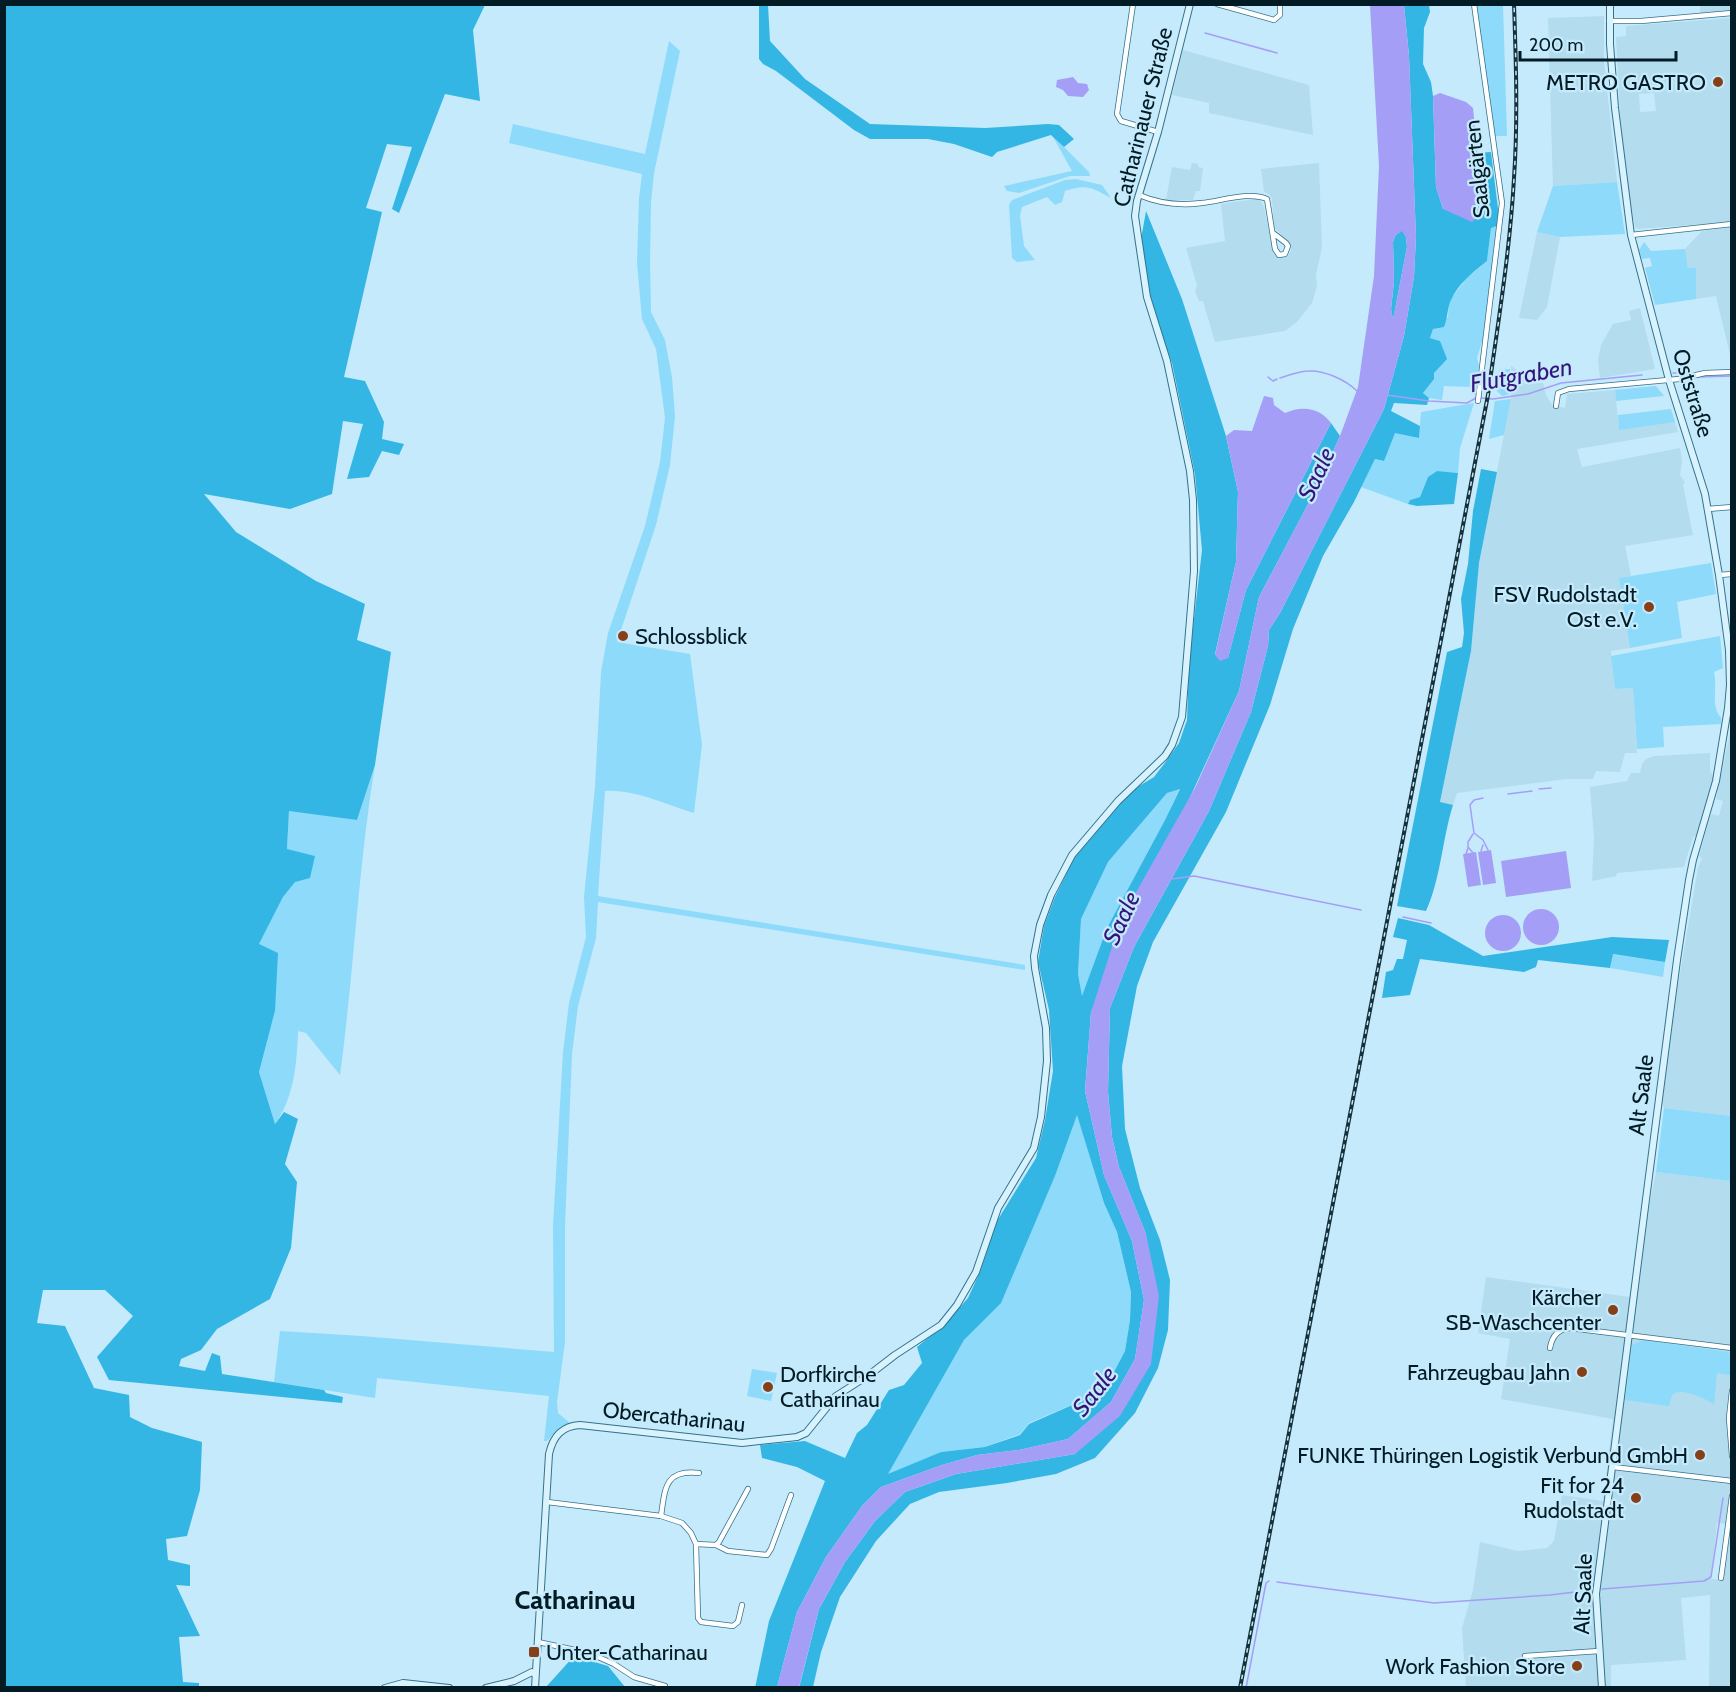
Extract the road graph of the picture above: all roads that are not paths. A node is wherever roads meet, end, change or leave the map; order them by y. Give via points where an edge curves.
1 (1133, 4) edge
2 (1190, 4) edge
3 (1217, 4) edge
4 (1280, 4) edge
5 (1474, 4) edge
6 (1610, 4) edge
7 (1731, 13) edge
8 (1609, 21) junction
9 (1158, 132) junction
10 (1138, 195) junction
11 (1731, 224) edge
12 (1273, 233) junction
13 (1631, 235) junction
14 (1731, 372) edge
15 (1669, 380) junction
16 (1478, 398) dead end
17 (1556, 406) dead end
18 (1731, 507) edge
19 (1708, 509) junction
20 (1731, 574) edge
21 (1719, 575) junction
22 (1730, 702) edge
23 (1693, 860) joint
24 (941, 1325) joint
25 (1629, 1335) junction
26 (1550, 1348) dead end
27 (1731, 1348) edge
28 (1731, 1391) edge
29 (1731, 1456) edge
30 (1613, 1467) junction
31 (699, 1473) dead end
32 (1731, 1481) edge
33 (747, 1489) dead end
34 (790, 1495) dead end
35 (1731, 1496) edge
36 (547, 1502) junction
37 (661, 1516) junction
38 (696, 1544) junction
39 (716, 1545) junction
40 (1721, 1578) dead end
41 (742, 1605) dead end
42 (538, 1642) junction
43 (1599, 1651) junction
44 (1525, 1656) dead end
45 (535, 1674) junction
46 (665, 1686) edge
47 (385, 1688) edge
48 (449, 1688) edge
49 (486, 1688) edge
50 (536, 1688) edge
51 (1602, 1688) edge

1 - 9 street via 1117,114 1121,121
2 - 9 main road, Catharinauer Straße
3 - 4 street via 1274,20 1280,15
5 - 16 street, Saalgärten via 1502,203
6 - 8 main road, Oststraße
7 - 8 street
8 - 13 main road, Oststraße
9 - 10 main road, Catharinauer Straße
10 - 12 street via 1157,203 1181,205 1262,197 1267,199
10 - 24 main road, Catharinauer Straße via 1135,216 1147,297 1167,361 1193,500 1194,571 1182,717 1165,756 1118,801 1072,855 1050,895 1034,956 1046,1028 1047,1061 1037,1135 1029,1158 998,1208 972,1282
11 - 13 street
12 - 12 street via 1288,246 1285,254 1277,253
13 - 15 main road, Oststraße
14 - 15 street
15 - 17 street via 1569,389 1558,393
15 - 19 main road, Oststraße
18 - 19 street
19 - 21 main road, Oststraße
20 - 21 street
21 - 22 main road, Oststraße via 1729,650
22 - 23 main road, Oststraße via 1716,781
23 - 25 main road, Alt Saale
24 - 36 main road, Obercatharinau via 836,1396 809,1430 797,1437 742,1443 571,1426 560,1431 551,1446
25 - 26 street via 1563,1329 1553,1337
25 - 27 street
25 - 30 main road, Alt Saale
28 - 29 street
30 - 32 street
30 - 43 main road, Alt Saale via 1596,1594
31 - 37 street via 680,1472 669,1480
33 - 39 street
34 - 39 street via 767,1555 728,1551
35 - 40 street
36 - 37 street
36 - 42 main road
37 - 38 street via 682,1523
38 - 39 street
38 - 41 street via 701,1622 733,1626 738,1622
42 - 45 main road
42 - 46 street via 596,1655 634,1677
43 - 44 street, Alt Saale
43 - 51 main road, Alt Saale
45 - 49 main road
45 - 50 main road
47 - 48 main road via 403,1683

